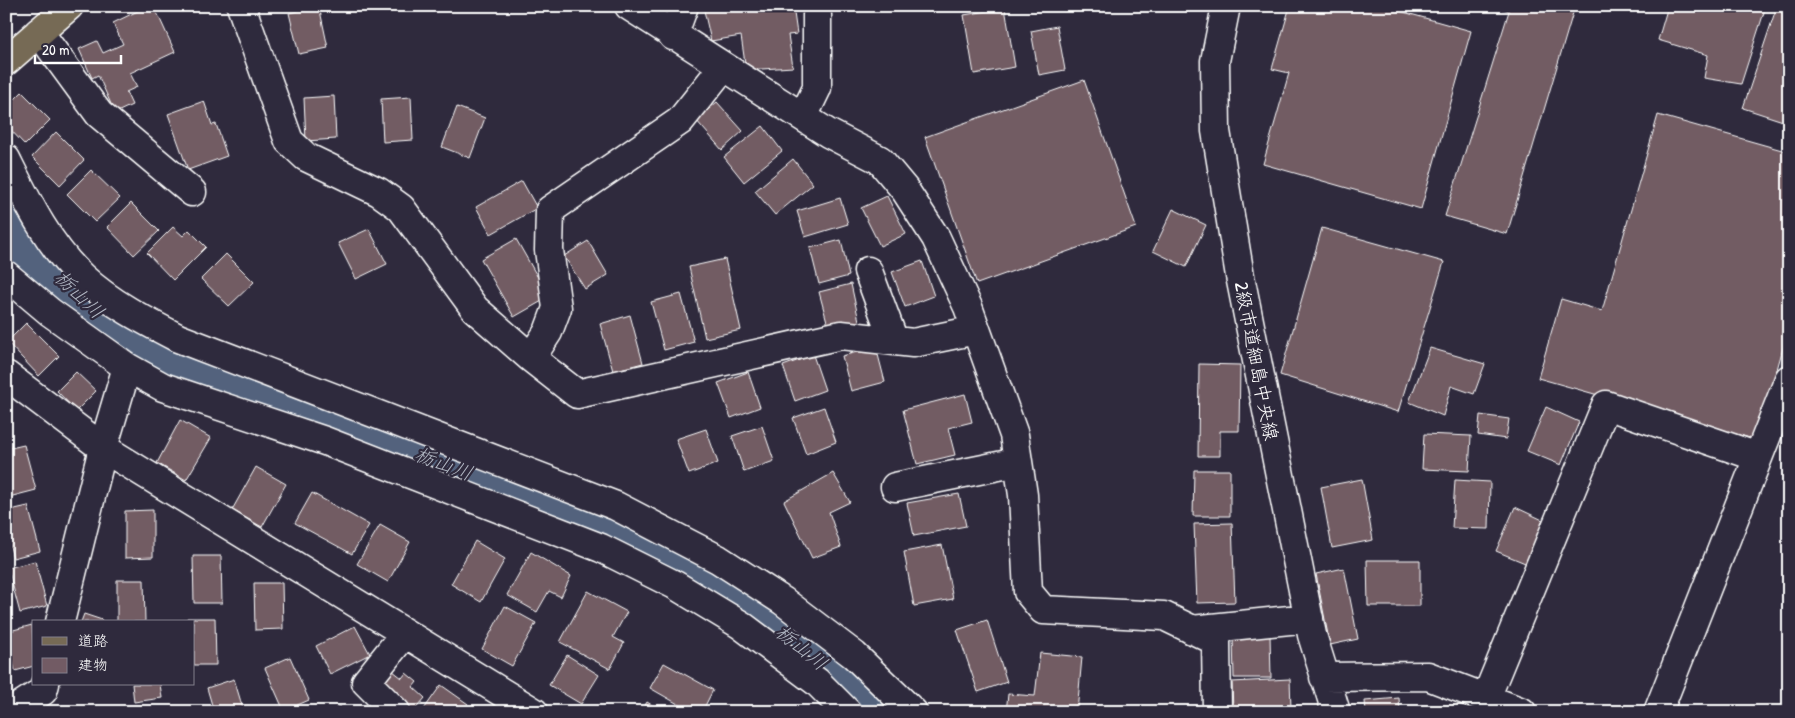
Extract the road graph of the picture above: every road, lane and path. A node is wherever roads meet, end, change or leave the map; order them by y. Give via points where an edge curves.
1 (69, 6) edge
2 (241, 6) edge
3 (628, 6) edge
4 (684, 6) edge
5 (1226, 6) edge
6 (817, 15) dead end
7 (39, 32) junction
8 (673, 36) junction
9 (8, 55) edge
10 (723, 67) junction
11 (803, 117) junction
12 (6, 159) edge
13 (192, 192) dead end
14 (868, 271) dead end
15 (6, 275) edge
16 (976, 330) junction
17 (894, 341) junction
18 (531, 358) junction
19 (127, 367) junction
20 (6, 375) edge
21 (1789, 379) edge
22 (103, 448) junction
23 (1758, 457) junction
24 (1018, 462) junction
25 (895, 486) dead end
26 (1309, 618) junction
27 (60, 620) edge
28 (1192, 630) junction
29 (405, 633) junction
30 (1324, 677) junction
31 (44, 686) edge
32 (1486, 698) junction
33 (11, 712) edge
34 (396, 712) edge
35 (534, 712) edge
36 (848, 712) edge
37 (914, 712) edge
38 (1217, 712) edge
39 (1336, 712) edge
40 (1522, 712) edge
41 (1658, 712) edge

1 - 7 main road
2 - 18 street via 290,141 306,156 379,192 401,208 475,309
3 - 8 street
4 - 8 street
5 - 26 street, 2級市道細島中央線 via 1216,61 1216,131 1240,276
6 - 11 street via 817,88
7 - 9 main road
7 - 13 street via 99,114
8 - 10 street
10 - 11 street
10 - 18 street via 680,121 550,210 549,250 557,308 548,332
11 - 16 street via 880,160 905,190 936,238
12 - 37 street via 51,241 82,277 133,314 178,338 616,506 718,560 783,601 854,655
14 - 17 street
15 - 19 street via 50,312
16 - 17 street via 913,343
16 - 24 street via 1014,434
17 - 18 street via 841,334 577,394
19 - 22 street
19 - 36 street via 163,387 324,441 601,548 675,585 740,625 817,682
20 - 22 street
21 - 23 street
22 - 27 street
22 - 29 street
23 - 32 street via 1606,405
23 - 41 street
24 - 25 street
24 - 28 street via 1028,592 1043,610 1164,616
26 - 28 street
26 - 30 street, 2級市道細島中央線
28 - 38 street via 1216,641
29 - 34 street via 366,682
29 - 35 street
30 - 32 street via 1428,676
30 - 39 street, 2級市道細島中央線
31 - 33 street via 43,691
32 - 40 street

